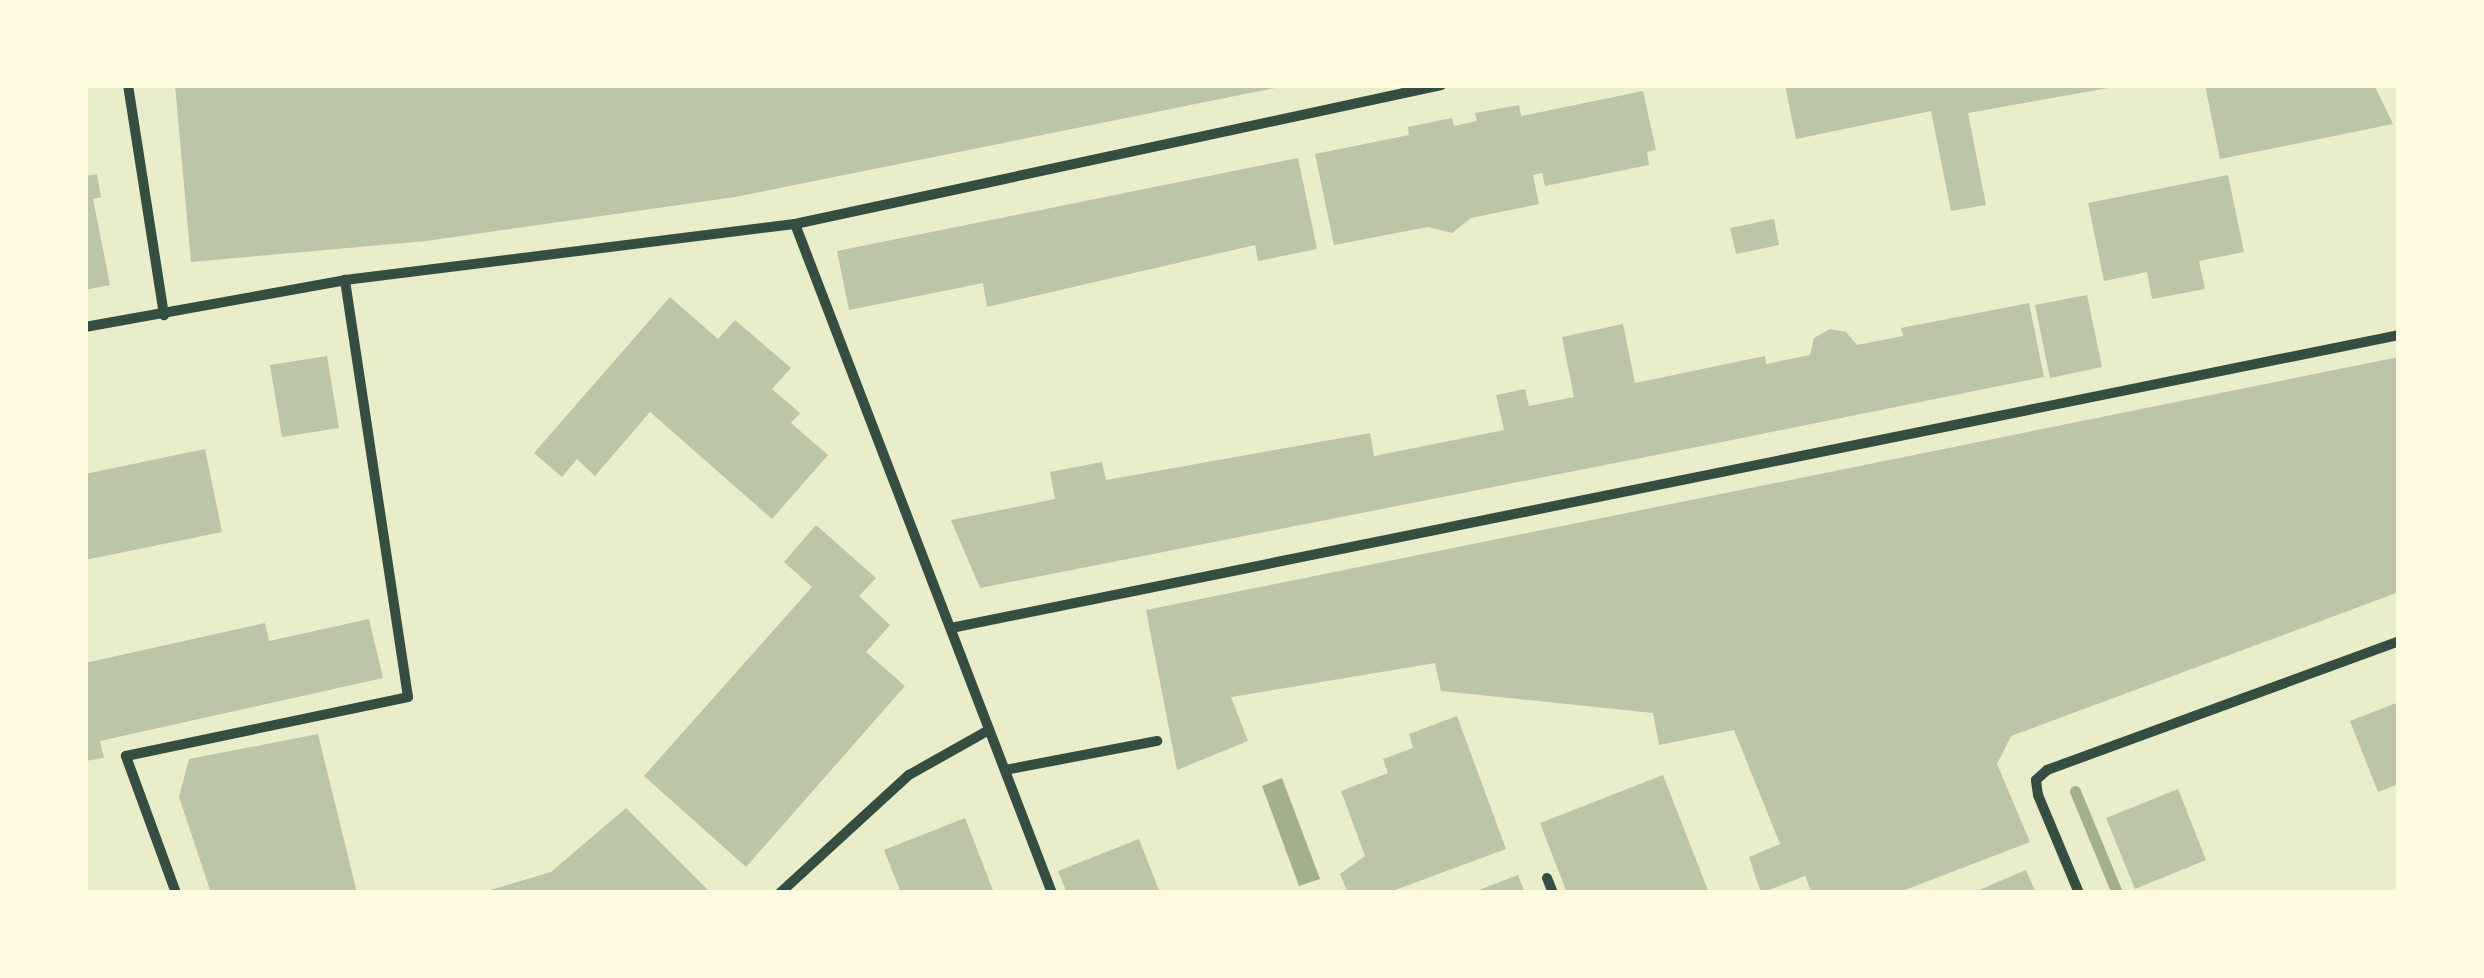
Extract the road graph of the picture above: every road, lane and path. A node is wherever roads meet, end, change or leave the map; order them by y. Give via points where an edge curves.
1 (128, 85) edge
2 (1441, 85) edge
3 (795, 224) junction
4 (345, 280) junction
5 (164, 315) junction
6 (85, 327) edge
7 (2399, 335) edge
8 (950, 628) junction
9 (2399, 641) edge
10 (989, 730) junction
11 (1156, 742) dead end
12 (1004, 770) junction
13 (1547, 878) dead end
14 (176, 893) edge
15 (780, 893) edge
16 (1052, 893) edge
17 (1553, 893) edge
18 (2078, 893) edge

1 - 5 street
2 - 3 street
3 - 4 street
3 - 8 street
4 - 5 street
4 - 14 street via 408,697 126,756
5 - 6 street
7 - 8 street
8 - 10 street
9 - 18 street via 2047,770 2036,780
10 - 12 street
10 - 15 street via 910,774
11 - 12 street
12 - 16 street
13 - 17 street

